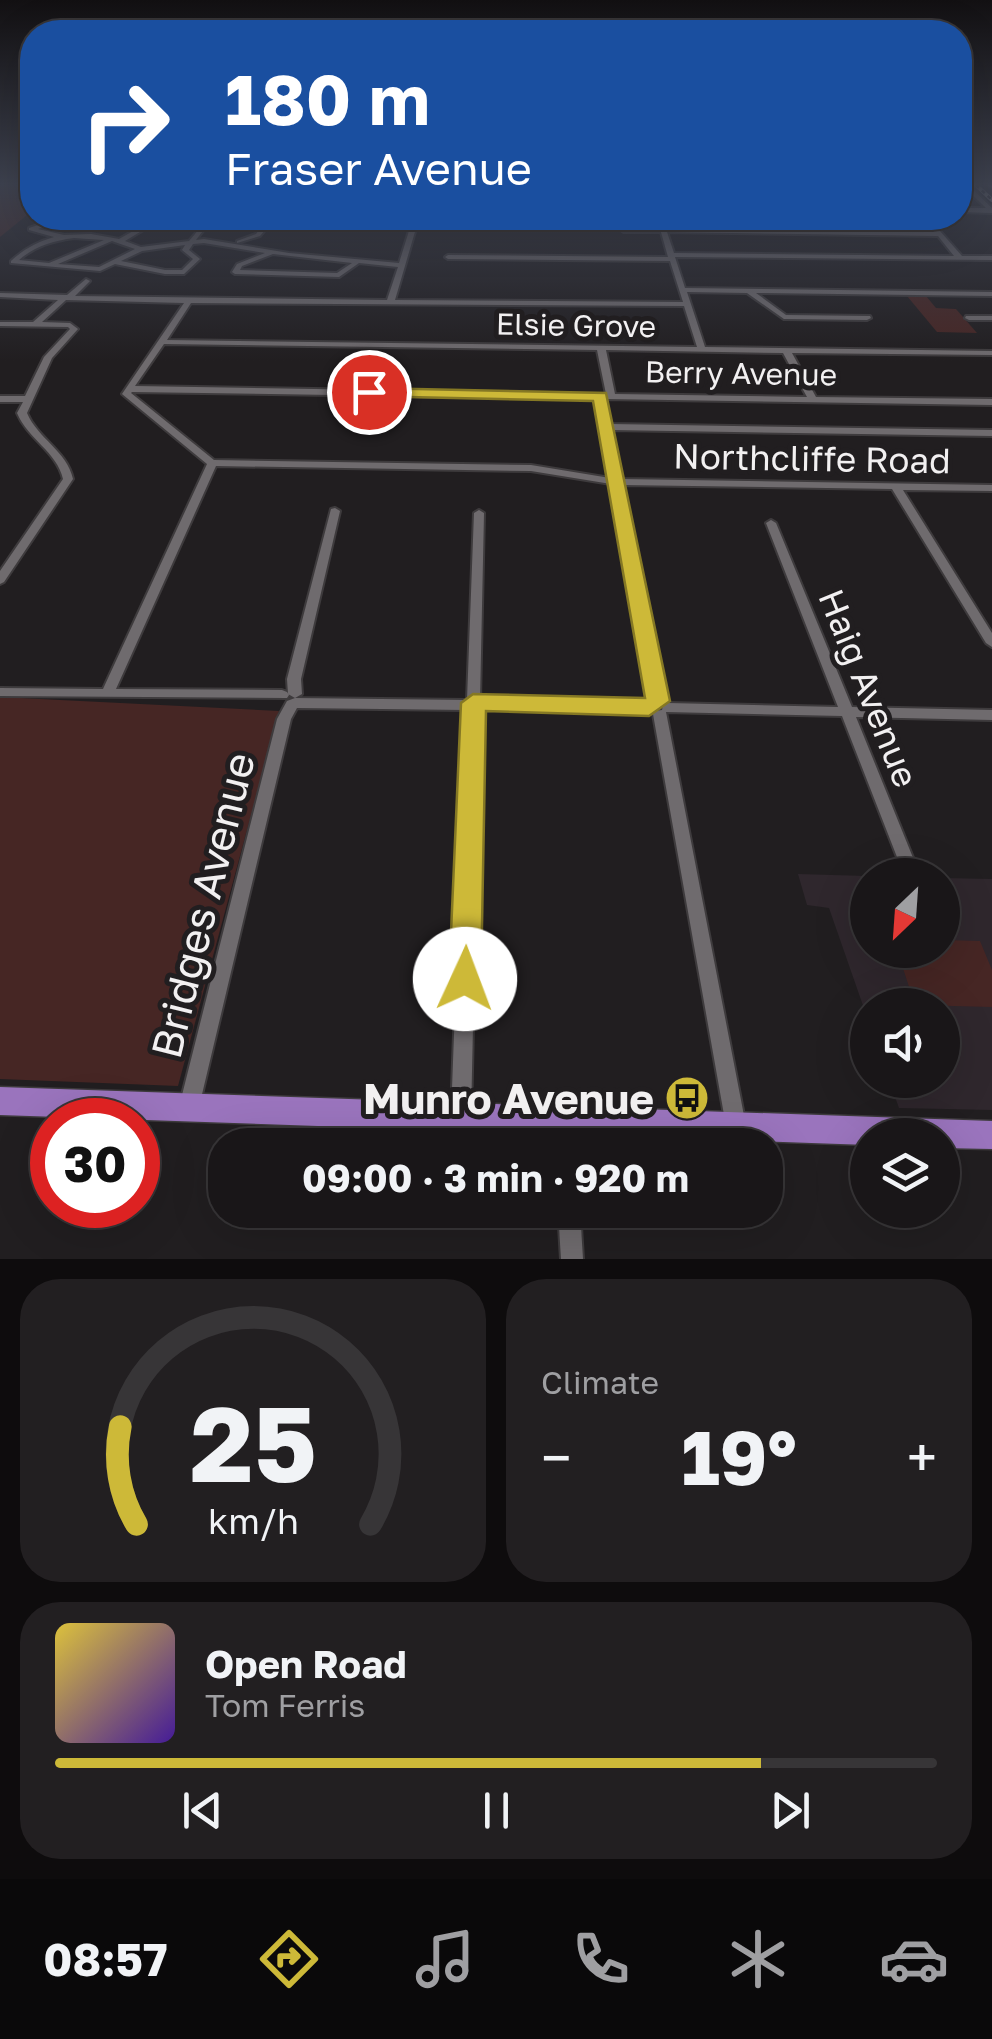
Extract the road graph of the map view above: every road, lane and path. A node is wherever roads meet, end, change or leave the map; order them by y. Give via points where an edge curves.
1 (50, 244) edge
2 (107, 244) edge
3 (130, 244) edge
4 (177, 244) edge
5 (189, 244) edge
6 (230, 244) edge
7 (236, 244) joint
8 (408, 244) edge
9 (668, 244) edge
10 (948, 244) edge
11 (140, 249) junction
12 (273, 252) junction
13 (448, 257) dead end
14 (673, 257) junction
15 (960, 258) junction
16 (992, 258) edge
17 (109, 262) junction
18 (356, 262) junction
19 (401, 265) junction
20 (46, 267) junction
21 (86, 281) dead end
22 (684, 290) junction
23 (749, 291) junction
24 (0, 294) edge
25 (992, 294) edge
26 (67, 297) junction
27 (391, 300) junction
28 (189, 302) junction
29 (688, 304) junction
30 (867, 318) dead end
31 (969, 318) dead end
32 (992, 318) edge
33 (1, 324) edge
34 (36, 324) junction
35 (160, 342) junction
36 (601, 348) junction
37 (702, 349) junction
38 (786, 350) junction
39 (992, 354) edge
40 (129, 389) junction
41 (606, 396) junction
42 (0, 399) edge
43 (27, 399) junction
44 (813, 399) junction
45 (992, 402) edge
46 (608, 427) junction
47 (992, 434) edge
48 (212, 463) junction
49 (618, 482) junction
50 (896, 486) junction
51 (992, 488) edge
52 (334, 510) dead end
53 (479, 513) dead end
54 (771, 523) dead end
55 (0, 580) edge
56 (992, 643) edge
57 (0, 692) edge
58 (106, 694) junction
59 (289, 699) junction
60 (473, 703) junction
61 (659, 707) junction
62 (848, 712) junction
63 (992, 715) edge
64 (905, 858) edge
65 (0, 1100) edge
66 (189, 1107) junction
67 (461, 1116) junction
68 (736, 1126) junction
69 (540, 1128) edge
70 (679, 1128) edge
71 (992, 1134) edge
72 (570, 1228) edge
73 (572, 1259) edge

1 - 20 street via 12,262
2 - 20 street
3 - 11 street
4 - 11 street
5 - 17 street via 185,250 197,260 184,272 150,273 138,264
6 - 7 street
7 - 12 street
8 - 19 street
9 - 14 street
10 - 15 street
11 - 17 street
12 - 18 street
12 - 18 street via 234,272 339,274
13 - 14 street
14 - 15 street
14 - 22 street
15 - 16 street
17 - 20 street via 100,268
18 - 19 street
19 - 27 street
21 - 26 street
22 - 23 street
22 - 29 street
23 - 25 street
23 - 30 street via 784,317
24 - 26 street
26 - 28 street
26 - 34 street
27 - 28 street
27 - 29 street
28 - 35 street
29 - 37 street
31 - 32 street
33 - 34 street
34 - 43 street via 74,330 48,357
35 - 36 street, Elsie Grove
35 - 40 street
36 - 37 street, Elsie Grove
36 - 41 street
37 - 38 street, Elsie Grove
38 - 39 street, Elsie Grove
38 - 44 street
40 - 41 street, Berry Avenue
40 - 48 street via 127,396
41 - 44 street, Berry Avenue
41 - 46 street
42 - 43 street
43 - 55 street via 26,426 68,476
44 - 45 street, Berry Avenue
46 - 47 street
46 - 49 street
48 - 49 street, Northcliffe Road via 531,468
48 - 58 street
49 - 50 street, Northcliffe Road
49 - 61 street
50 - 51 street, Northcliffe Road
50 - 56 street
52 - 59 street, Bridges Avenue
53 - 60 street
54 - 62 street, Haig Avenue
57 - 58 street
58 - 59 street
59 - 60 street
59 - 66 street, Bridges Avenue
60 - 61 street
60 - 67 street
61 - 62 street
61 - 68 street
62 - 63 street
62 - 64 street, Haig Avenue
65 - 66 highway
66 - 67 highway
67 - 69 highway
68 - 70 highway
68 - 71 highway
72 - 73 street

